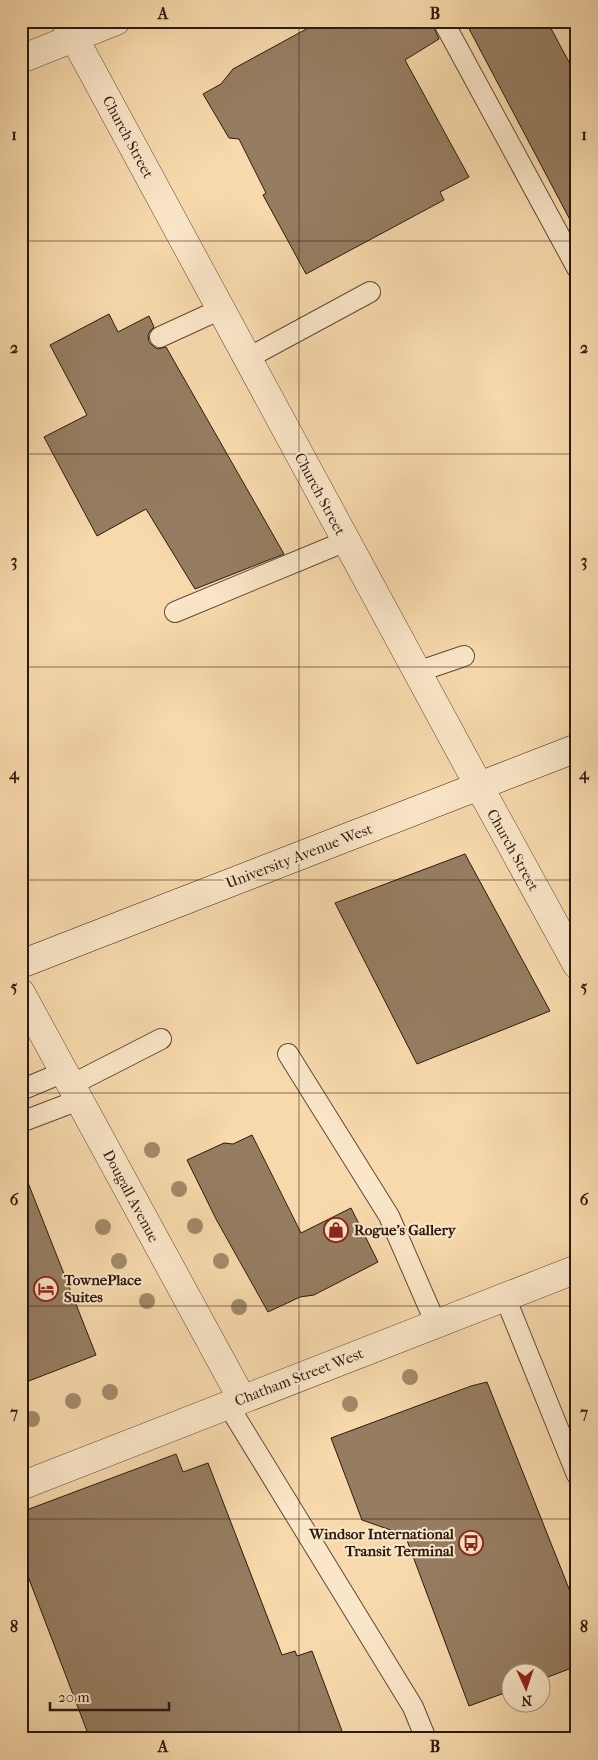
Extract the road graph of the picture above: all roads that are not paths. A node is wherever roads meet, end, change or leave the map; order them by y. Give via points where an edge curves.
1 (116, 21) edge
2 (443, 21) edge
3 (70, 30) edge
4 (21, 59) edge
5 (577, 268) edge
6 (370, 292) dead end
7 (221, 310) junction
8 (160, 337) dead end
9 (248, 358) junction
10 (346, 541) junction
11 (175, 612) dead end
12 (464, 656) dead end
13 (417, 672) junction
14 (577, 748) edge
15 (479, 786) junction
16 (574, 952) edge
17 (21, 964) edge
18 (21, 993) edge
19 (161, 1039) dead end
20 (288, 1054) dead end
21 (71, 1086) junction
22 (21, 1090) edge
23 (21, 1122) edge
24 (577, 1269) edge
25 (505, 1297) junction
26 (436, 1324) junction
27 (235, 1402) junction
28 (577, 1475) edge
29 (21, 1486) edge
30 (426, 1739) edge

1 - 3 street
2 - 5 lane
3 - 4 street
3 - 7 street, Church Street
6 - 9 lane
7 - 8 lane
7 - 9 street, Church Street
9 - 10 street, Church Street
10 - 11 lane
10 - 13 street, Church Street
12 - 13 lane
13 - 15 street, Church Street
14 - 15 street, University Avenue West
15 - 16 street, Church Street
15 - 17 street, University Avenue West
18 - 21 street, Dougall Avenue
19 - 21 lane
20 - 26 lane via 389,1216
21 - 22 lane
21 - 23 lane
21 - 27 street, Dougall Avenue
24 - 25 street, Chatham Street West
25 - 26 street, Chatham Street West
25 - 28 lane
26 - 27 street, Chatham Street West
27 - 29 street, Chatham Street West
27 - 30 lane via 414,1707

